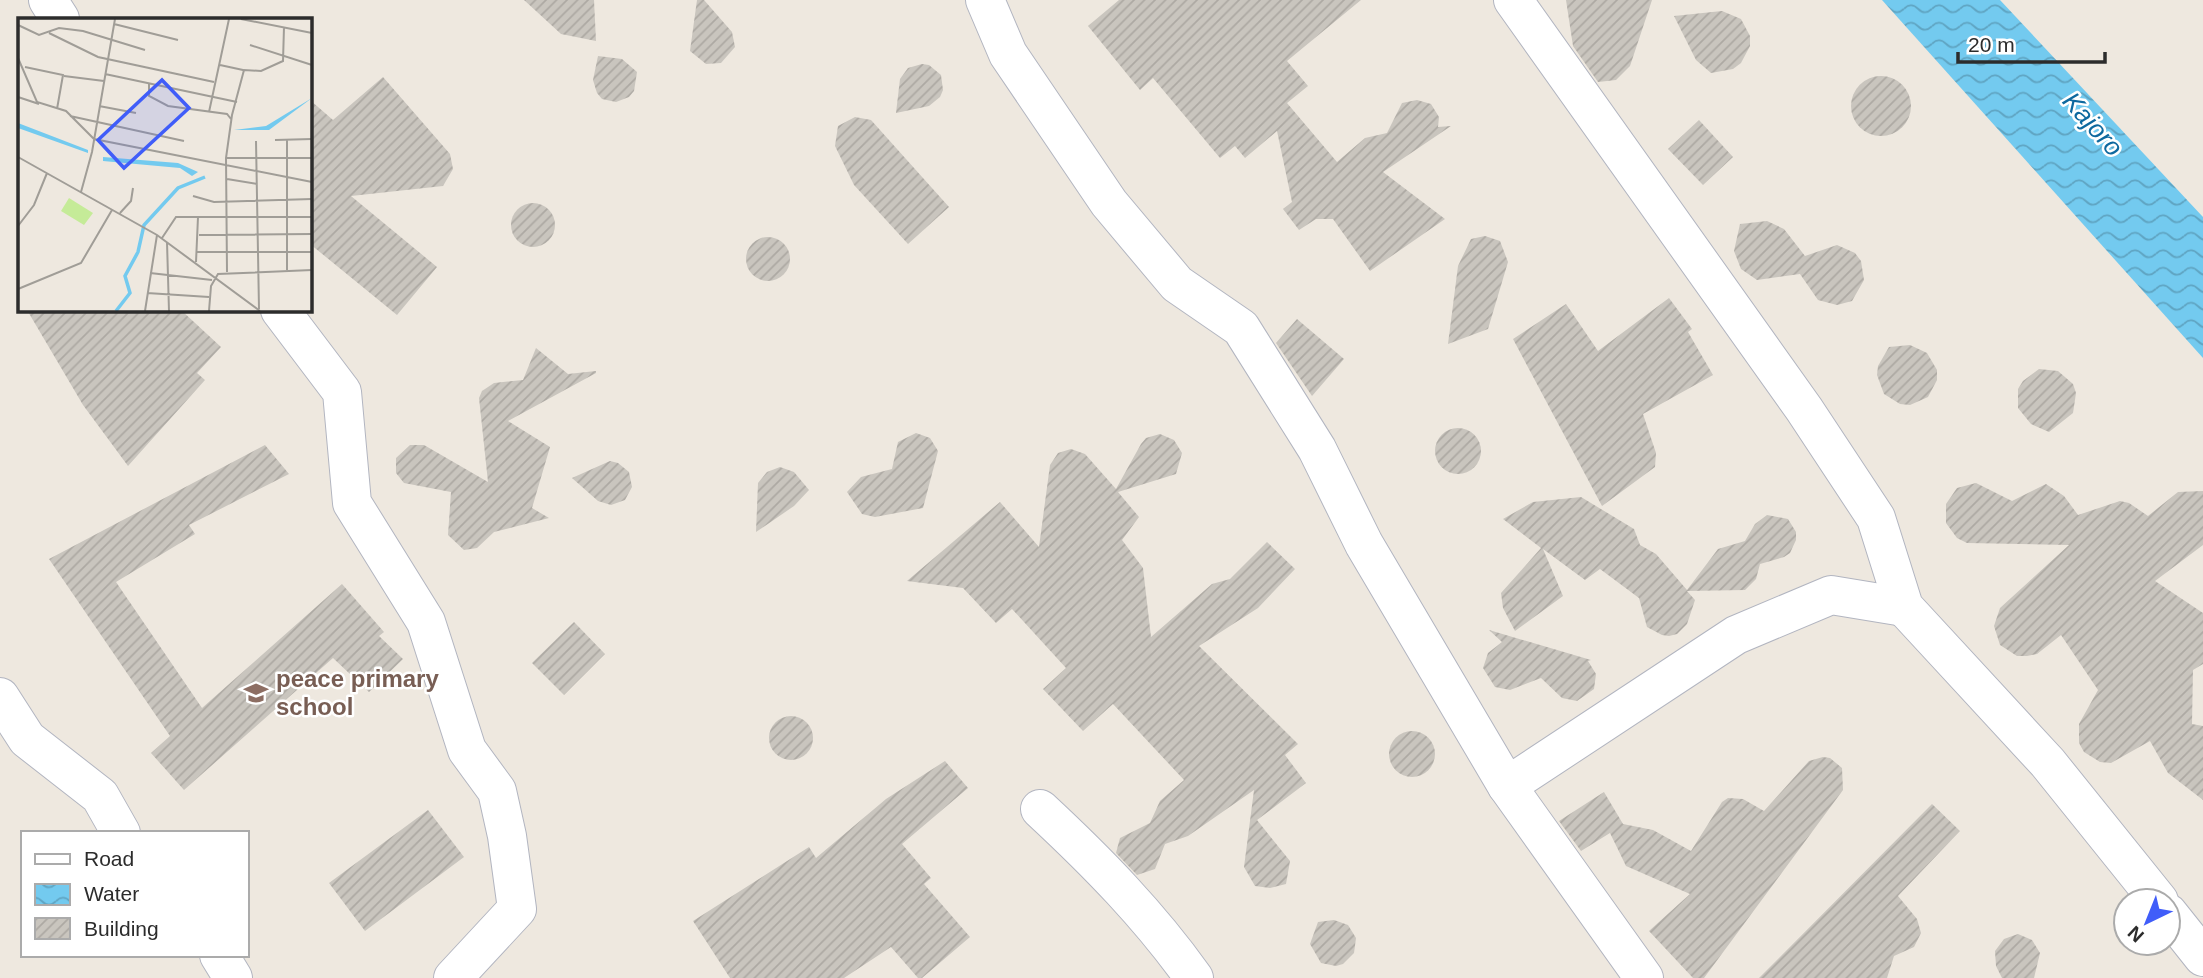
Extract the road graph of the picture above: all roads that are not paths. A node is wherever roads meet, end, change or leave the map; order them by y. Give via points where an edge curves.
1 (48, 0) edge
2 (985, 0) edge
3 (1513, 0) edge
4 (59, 18) edge
5 (282, 312) edge
6 (1904, 607) junction
7 (0, 696) edge
8 (1507, 786) junction
9 (1040, 809) dead end
10 (120, 831) edge
11 (2148, 887) edge
12 (2182, 931) edge
13 (220, 957) edge
14 (2203, 957) edge
15 (233, 978) edge
16 (453, 978) edge
17 (1194, 978) edge
18 (1644, 978) edge

1 - 4 street
2 - 8 street via 1008,54 1109,203 1177,284 1241,328 1317,449 1364,544
3 - 6 street via 1804,409 1876,519
5 - 16 street via 342,392 352,503 426,622 467,750 496,791 508,836 517,909
6 - 8 street via 1831,595 1736,635
6 - 11 street via 2048,763
7 - 10 street via 27,740 100,796
8 - 18 street
9 - 17 street via 1136,904
12 - 14 street
13 - 15 street

